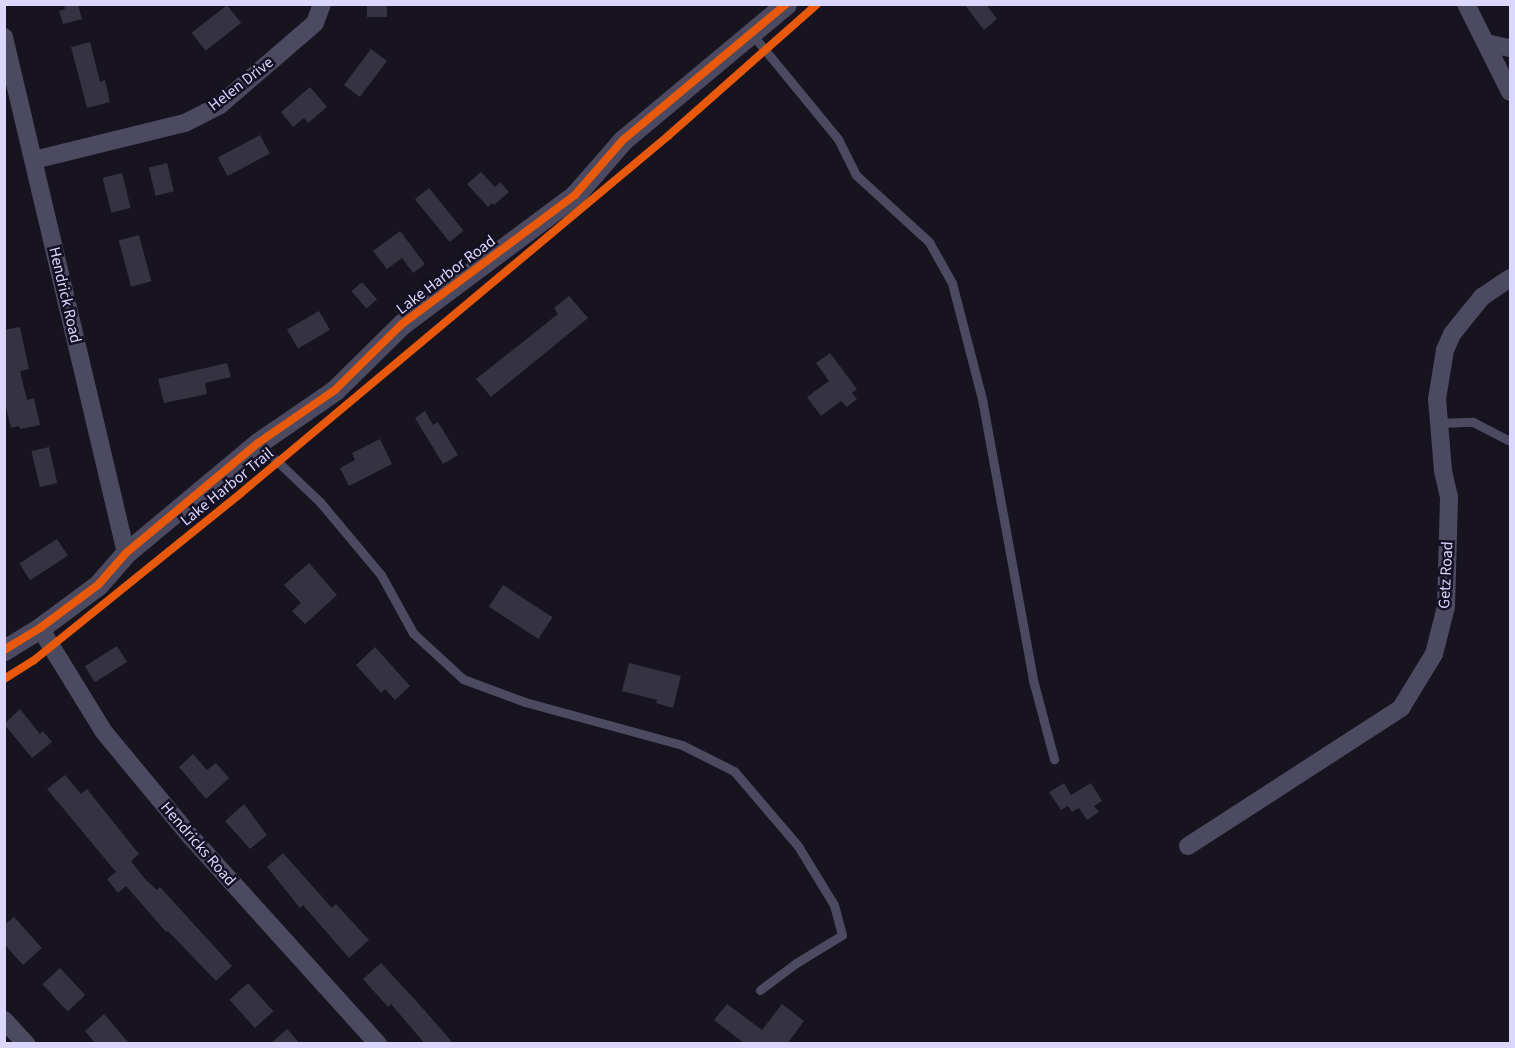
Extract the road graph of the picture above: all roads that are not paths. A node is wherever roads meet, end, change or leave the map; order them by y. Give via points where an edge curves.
1 (322, 4) edge
2 (786, 4) edge
3 (1466, 4) edge
4 (751, 33) junction
5 (4, 37) edge
6 (1486, 43) junction
7 (1510, 48) edge
8 (1510, 92) edge
9 (34, 160) junction
10 (1510, 278) edge
11 (1439, 423) junction
12 (1510, 441) edge
13 (258, 443) junction
14 (126, 553) junction
15 (40, 628) junction
16 (4, 650) edge
17 (1054, 759) dead end
18 (1188, 846) dead end
19 (760, 990) dead end
20 (4, 1020) edge
21 (26, 1044) edge
22 (378, 1044) edge

1 - 9 street, Helen Drive via 315,22 220,105 185,123
2 - 4 street, Lake Harbor Road
3 - 6 street
4 - 13 street, Lake Harbor Road via 623,140 575,195 402,324 335,390
4 - 17 lane via 838,139 856,175 929,242 952,283 982,399 1033,680
5 - 9 street, Hendrick Road
6 - 7 street
6 - 8 street
9 - 14 street, Hendrick Road
10 - 11 street, Getz Road via 1482,297 1452,334 1445,350 1437,399
11 - 12 lane via 1473,422
11 - 18 street, Getz Road via 1449,497 1446,608 1434,654 1401,708
13 - 14 street, Lake Harbor Road
13 - 19 lane via 320,502 381,574 413,633 464,679 525,702 682,745 734,771 798,846 834,905 842,934
14 - 15 street, Lake Harbor Road via 98,585
15 - 16 street, Lake Harbor Road
15 - 22 street, Hendricks Road via 105,732 191,837
20 - 21 street

